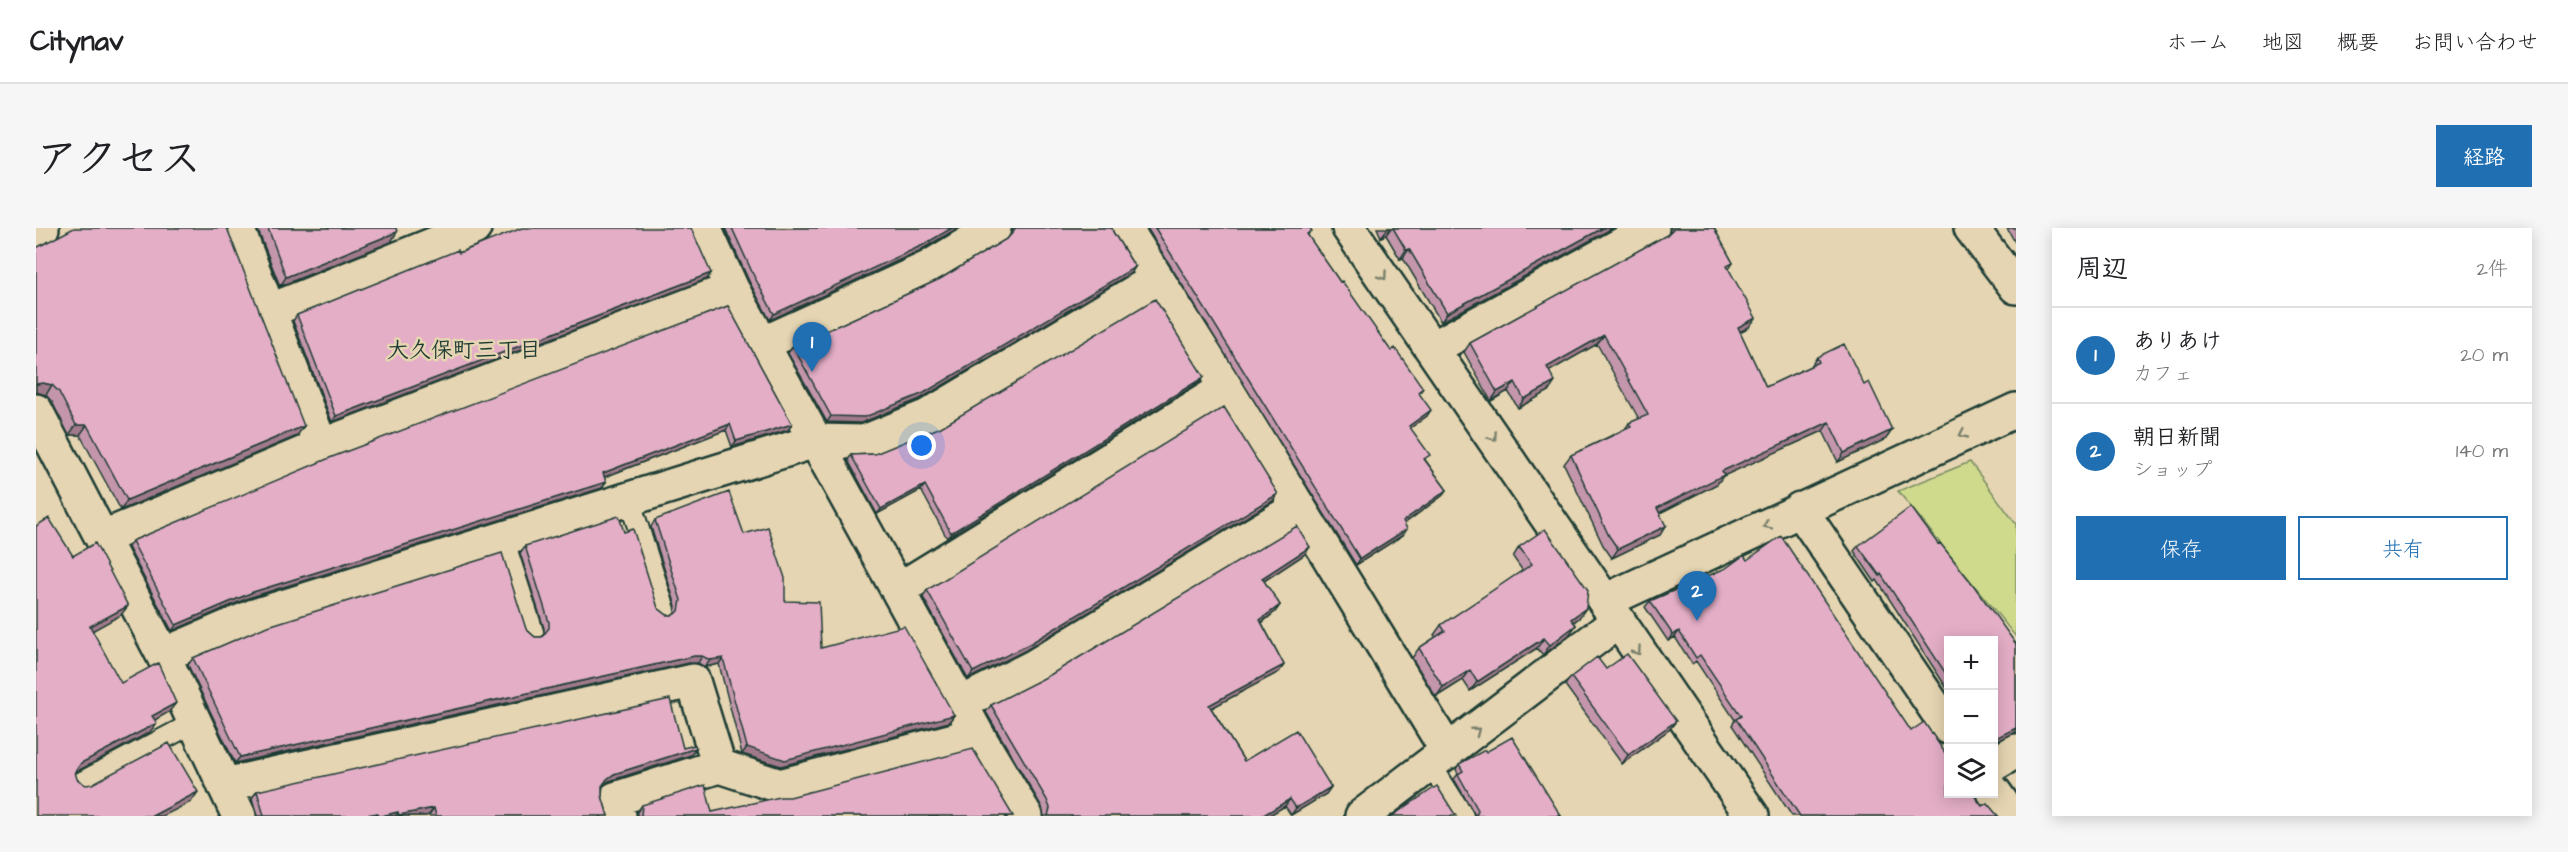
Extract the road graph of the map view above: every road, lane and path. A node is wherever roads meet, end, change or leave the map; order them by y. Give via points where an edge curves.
1 (42, 228) edge
2 (237, 228) edge
3 (474, 228) edge
4 (705, 228) edge
5 (994, 228) edge
6 (1125, 228) edge
7 (1349, 228) edge
8 (1652, 228) edge
9 (1971, 228) edge
10 (36, 231) edge
11 (1157, 279) junction
12 (2016, 287) edge
13 (732, 289) junction
14 (269, 311) junction
15 (762, 344) junction
16 (1433, 348) junction
17 (1227, 388) junction
18 (2016, 410) edge
19 (36, 411) edge
20 (815, 441) junction
21 (321, 446) junction
22 (629, 499) junction
23 (1299, 507) junction
24 (1800, 509) junction
25 (102, 538) junction
26 (503, 538) junction
27 (898, 590) junction
28 (665, 610) edge
29 (1611, 611) junction
30 (532, 632) edge
31 (163, 655) junction
32 (960, 704) junction
33 (1944, 721) edge
34 (195, 722) junction
35 (977, 734) junction
36 (2016, 751) edge
37 (1440, 759) junction
38 (1998, 762) edge
39 (719, 766) junction
40 (80, 783) edge
41 (224, 785) junction
42 (1998, 798) edge
43 (239, 816) edge
44 (619, 816) edge
45 (1026, 816) edge
46 (1362, 816) edge
47 (1463, 816) edge
48 (1752, 816) edge
49 (2011, 816) edge

1 - 10 street
2 - 14 street
3 - 14 street
4 - 13 street
5 - 15 street via 928,268
6 - 11 street
7 -> 16 street
8 - 16 street
9 - 12 street
11 - 17 street
11 - 20 street via 928,416 864,442
13 - 15 street
13 - 21 street
14 - 21 street
15 - 20 street
16 -> 29 street
17 - 23 street
17 - 27 street
18 -> 24 street
19 - 25 street
20 - 22 street
20 - 27 street
21 - 25 street
22 - 26 street
22 - 28 lane
23 - 32 street via 1035,666
23 - 37 street
24 -> 29 street
24 - 33 street
25 - 31 street
26 - 30 lane
26 - 31 street via 254,616
27 - 32 street
37 -> 29 street
29 -> 48 street
31 - 34 street
32 - 35 street
34 - 40 lane
34 - 41 street
35 - 39 street via 780,786
35 - 45 street
36 - 38 street
37 - 46 street
37 - 47 lane
39 - 41 street via 693,681
39 - 44 street via 615,799
41 - 43 street
42 - 49 street

